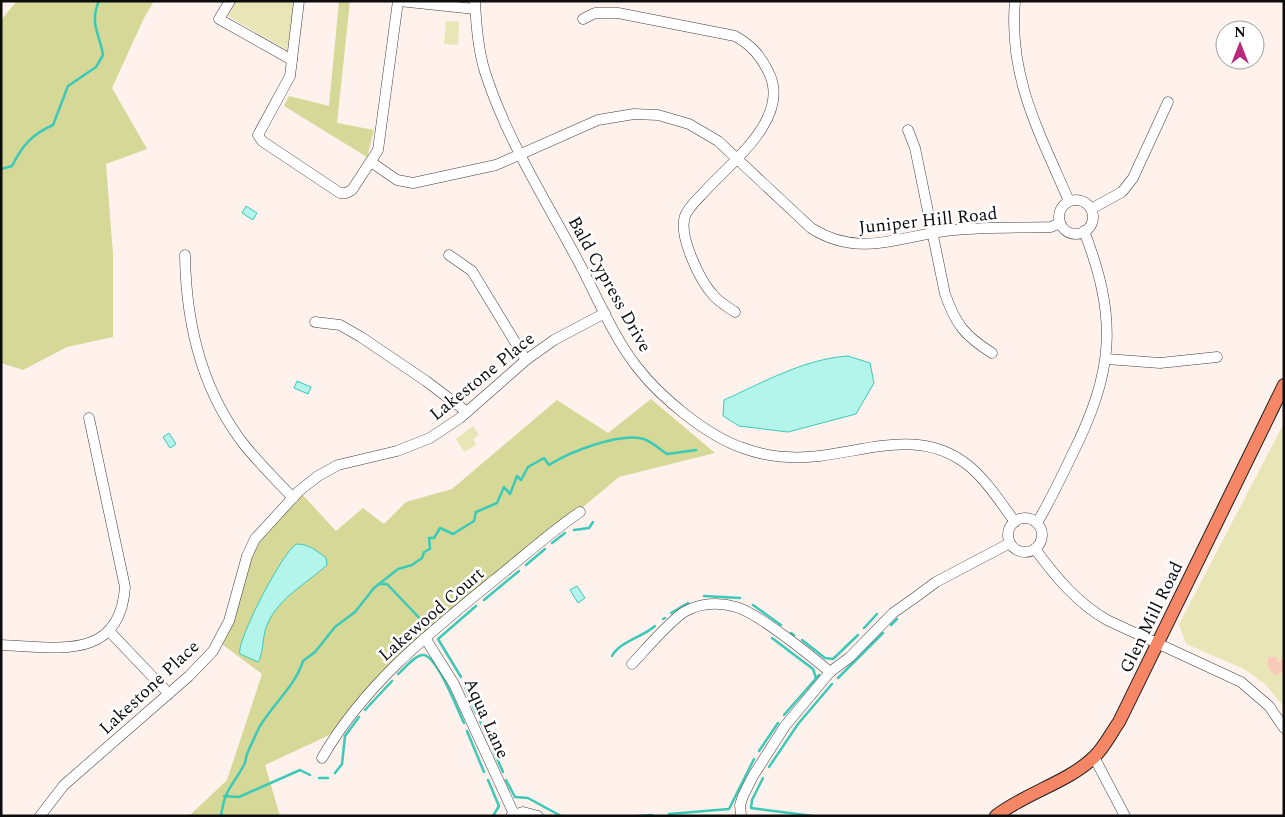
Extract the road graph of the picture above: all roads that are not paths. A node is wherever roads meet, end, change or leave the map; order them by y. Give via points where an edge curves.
1 (230, 1) edge
2 (299, 1) edge
3 (398, 1) edge
4 (1015, 1) edge
5 (475, 5) edge
6 (583, 20) dead end
7 (292, 60) junction
8 (1168, 102) dead end
9 (908, 130) dead end
10 (521, 153) junction
11 (736, 158) junction
12 (371, 162) junction
13 (1069, 201) junction
14 (1091, 209) junction
15 (1060, 224) junction
16 (1084, 231) junction
17 (933, 234) junction
18 (449, 255) dead end
19 (185, 256) dead end
20 (734, 312) dead end
21 (605, 313) junction
22 (315, 322) dead end
23 (992, 353) dead end
24 (1217, 357) dead end
25 (1107, 359) junction
26 (526, 360) junction
27 (1284, 384) edge
28 (467, 412) junction
29 (89, 418) dead end
30 (293, 498) junction
31 (580, 512) dead end
32 (1015, 522) junction
33 (1036, 523) junction
34 (1010, 543) junction
35 (1035, 549) junction
36 (110, 632) junction
37 (424, 638) junction
38 (1, 645) edge
39 (1159, 645) junction
40 (632, 664) dead end
41 (830, 672) junction
42 (169, 694) junction
43 (1284, 728) edge
44 (322, 758) dead end
45 (1094, 758) junction
46 (512, 815) edge
47 (741, 815) edge
48 (40, 816) edge
49 (538, 816) edge
50 (736, 816) edge
51 (751, 816) edge
52 (996, 816) edge
53 (1125, 816) edge

1 - 7 street via 218,20
2 - 7 street
3 - 5 street
3 - 12 street via 378,150
4 - 13 street via 1017,64 1024,95
5 - 10 street, Bald Cypress Drive via 485,70 494,98
6 - 11 street via 595,13 618,13 721,33 745,42 760,55 771,76 772,106 763,129
7 - 12 street via 287,83 260,128 258,135 262,141 340,193 352,190
8 - 14 street via 1134,178 1117,195
9 - 17 street via 915,148
10 - 11 street, Juniper Hill Road via 598,120 646,114 689,124 718,141
10 - 12 street, Juniper Hill Road via 485,169 413,183 397,180
10 - 21 street, Bald Cypress Drive
11 - 17 street, Juniper Hill Road via 802,221 827,238 866,245
11 - 20 street via 689,208 683,228 686,245 709,290
13 - 14 street via 1084,202
13 - 15 street via 1059,213
14 - 16 street via 1093,219
15 - 16 street via 1068,232
15 - 17 street, Juniper Hill Road
16 - 25 street via 1099,270 1106,304
17 - 23 street via 945,294 953,316 971,340
18 - 26 street via 472,270
19 - 30 street via 188,314 205,377 219,406 246,446
21 - 26 street, Lakestone Place via 554,340
21 - 32 street, Bald Cypress Drive via 636,366 695,422 718,437 758,453 790,457 820,456 890,444 939,448 974,470
22 - 28 street via 340,325 361,337
24 - 25 street via 1160,362
25 - 33 street via 1091,416
26 - 28 street, Lakestone Place
27 - 39 main road, Glen Mill Road
28 - 30 street, Lakestone Place via 415,444 338,465 318,476
29 - 36 street via 125,587 124,606
30 - 42 street, Lakestone Place via 260,531 250,548 229,621 219,642
31 - 37 street, Lakewood Court
32 - 33 street via 1026,518
32 - 34 street via 1008,534
33 - 35 street via 1042,536
34 - 35 street via 1018,551
34 - 41 street via 936,582 913,598
35 - 39 street via 1086,607
36 - 38 street via 82,647
36 - 42 street
37 - 44 street, Lakewood Court via 368,692
37 - 46 street, Aqua Lane via 454,684
39 - 43 street via 1241,682 1269,706
39 - 45 main road, Glen Mill Road via 1119,722
40 - 41 street via 682,614 693,608 721,603 747,612
41 - 47 street via 785,726 753,776 740,805
42 - 48 street, Lakestone Place via 64,785
45 - 52 main road, Glen Mill Road
45 - 53 street
46 - 49 street via 523,812
47 - 50 street
47 - 51 street

